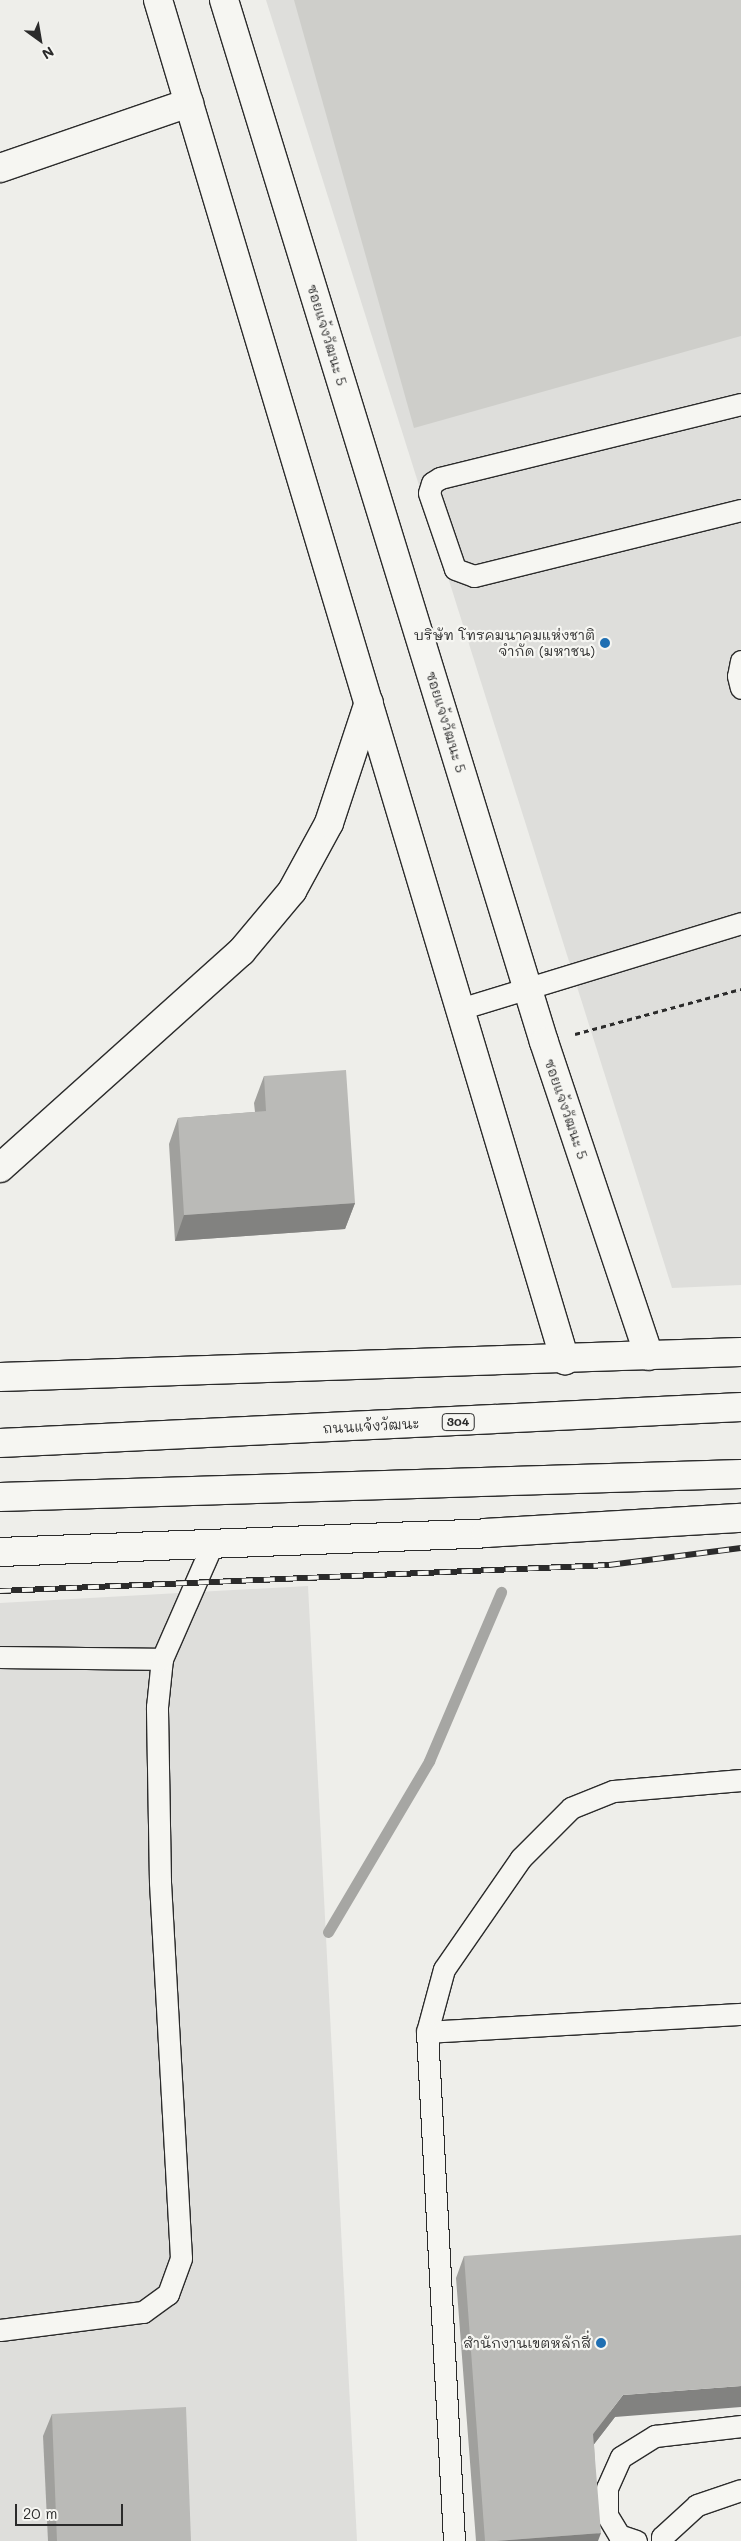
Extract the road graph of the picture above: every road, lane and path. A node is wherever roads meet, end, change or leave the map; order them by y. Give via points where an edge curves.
1 (158, 0) edge
2 (224, 0) edge
3 (189, 103) junction
4 (0, 168) edge
5 (741, 404) edge
6 (741, 510) edge
7 (741, 661) edge
8 (741, 688) edge
9 (369, 702) junction
10 (741, 923) edge
11 (528, 988) junction
12 (741, 989) edge
13 (460, 1010) junction
14 (544, 1042) junction
15 (0, 1168) edge
16 (741, 1352) edge
17 (650, 1356) junction
18 (565, 1360) junction
19 (0, 1377) edge
20 (741, 1407) edge
21 (0, 1443) edge
22 (741, 1474) edge
23 (0, 1497) edge
24 (741, 1518) edge
25 (213, 1543) junction
26 (0, 1552) edge
27 (0, 1658) edge
28 (162, 1659) junction
29 (741, 1780) edge
30 (741, 2014) edge
31 (427, 2032) junction
32 (0, 2330) edge
33 (741, 2426) edge
34 (741, 2490) edge
35 (662, 2539) edge
36 (454, 2541) edge
37 (638, 2541) edge

1 - 3 street
2 - 11 street, ซอยแจ้งวัฒนะ 5
3 - 4 street
3 - 9 street
5 - 6 lane via 440,478 428,493 456,569 474,576
7 - 8 lane via 738,676
9 - 13 street
9 - 15 street via 329,823 292,891 241,952
10 - 11 lane
11 - 13 lane
11 - 14 street, ซอยแจ้งวัฒนะ 5
12 - 14 path
13 - 18 street
14 - 17 street, ซอยแจ้งวัฒนะ 5
16 - 17 street
17 - 18 street
18 - 19 street
20 - 21 street, ถนนแจ้งวัฒนะ / 304
22 - 23 street
24 - 25 street via 486,1533
25 - 26 street
25 - 28 lane
27 - 28 lane
28 - 32 lane via 158,1707 160,1882 181,2258 168,2294 143,2312
29 - 31 lane via 613,1791 572,1808 521,1858 444,1969
30 - 31 lane
31 - 36 lane
33 - 37 lane via 655,2436 621,2457 607,2488 607,2515 619,2535
34 - 35 lane via 697,2505
35 - 37 lane

